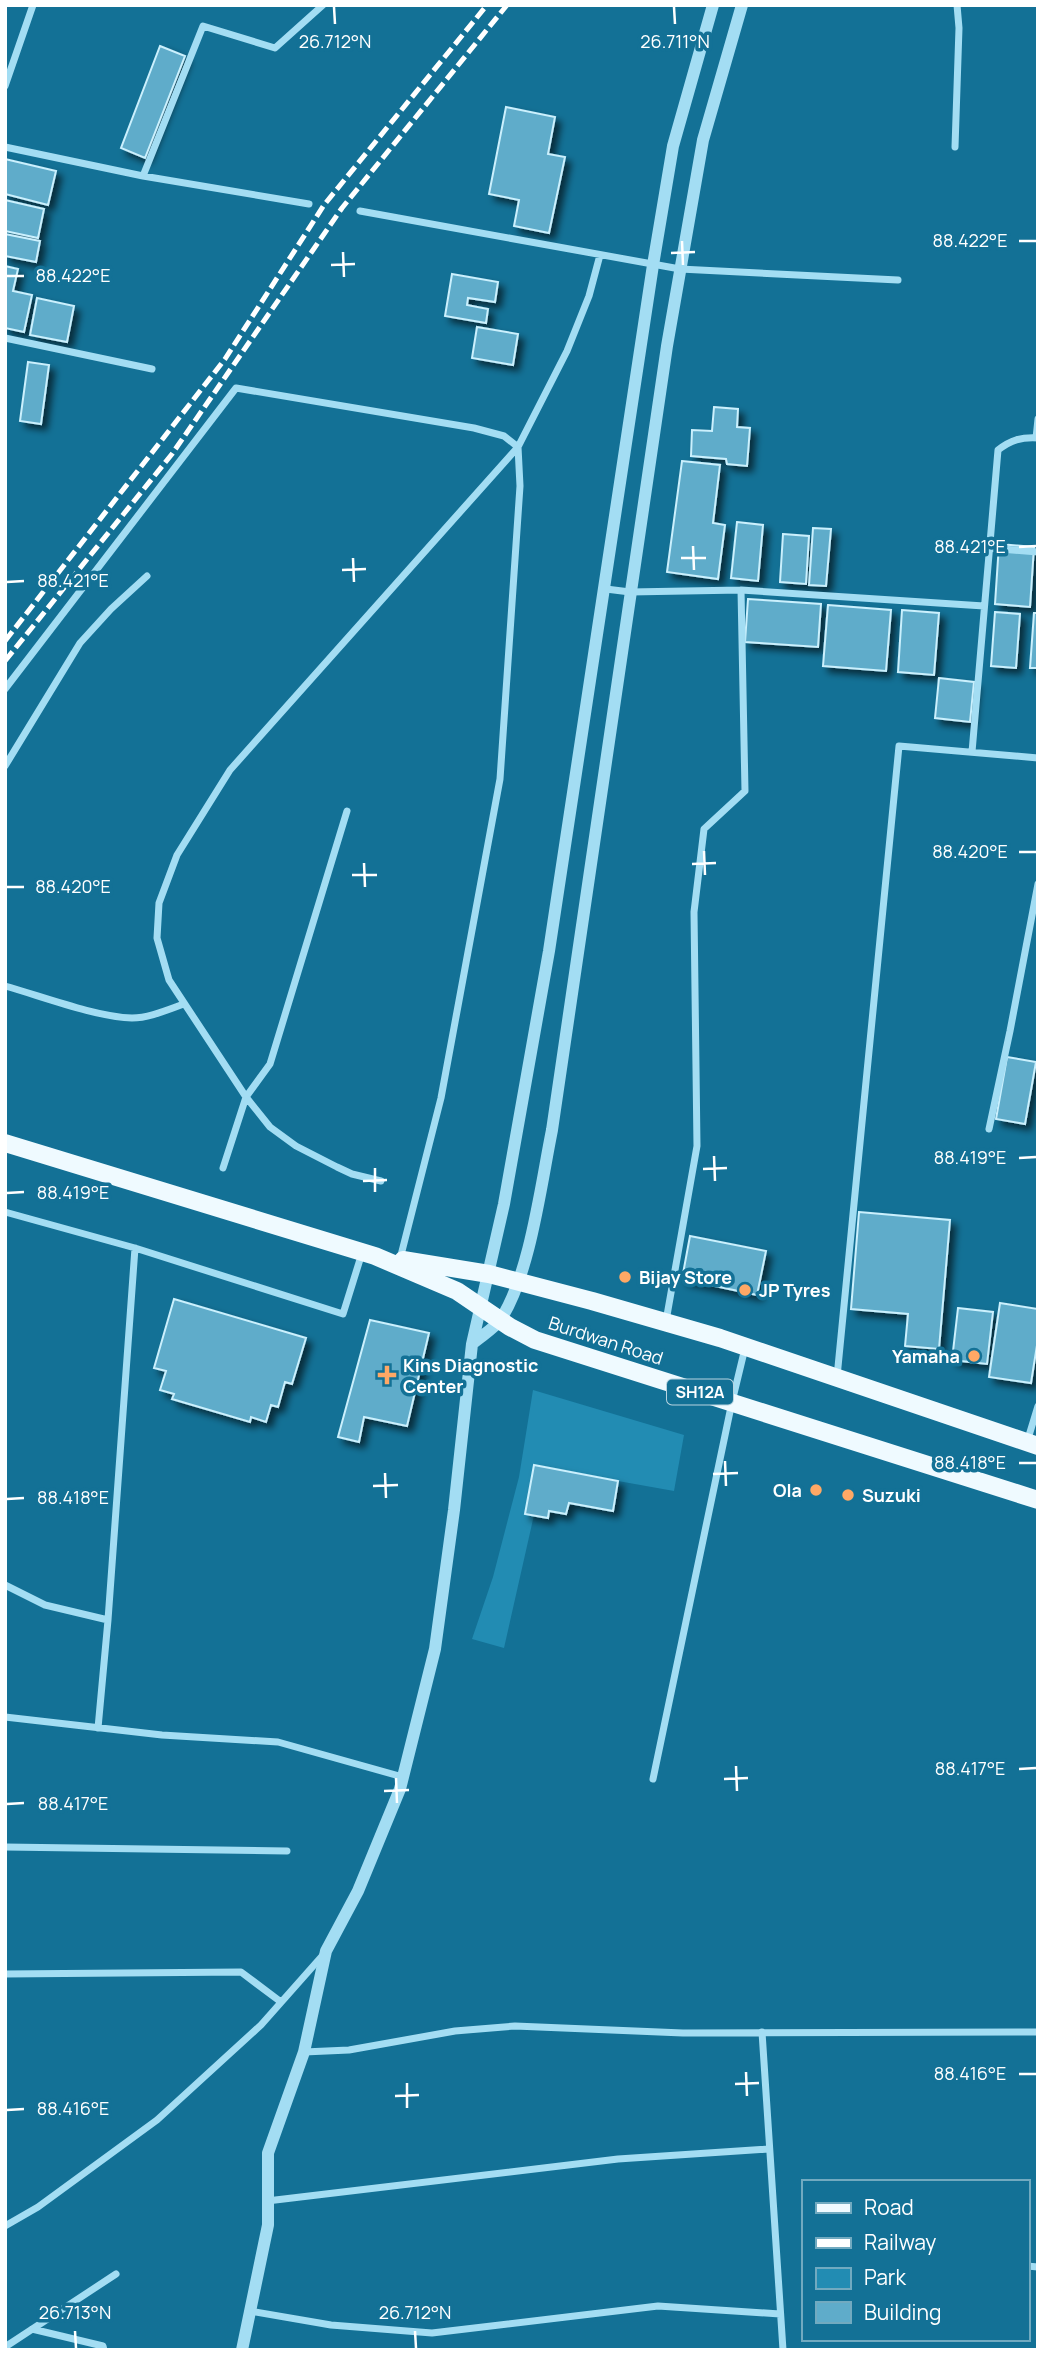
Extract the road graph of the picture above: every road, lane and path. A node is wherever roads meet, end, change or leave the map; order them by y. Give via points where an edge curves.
1 (33, 5) edge
2 (323, 5) edge
3 (713, 5) edge
4 (742, 5) edge
5 (957, 5) edge
6 (5, 86) edge
7 (5, 146) edge
8 (955, 147) dead end
9 (143, 176) junction
10 (309, 204) dead end
11 (360, 211) dead end
12 (600, 256) junction
13 (653, 265) junction
14 (680, 269) junction
15 (898, 279) dead end
16 (5, 338) edge
17 (152, 369) dead end
18 (1038, 419) edge
19 (1037, 438) edge
20 (518, 447) junction
21 (989, 548) junction
22 (1038, 552) edge
23 (147, 576) dead end
24 (606, 589) junction
25 (741, 590) junction
26 (630, 592) junction
27 (984, 607) junction
28 (5, 689) edge
29 (972, 752) junction
30 (1038, 758) edge
31 (5, 765) edge
32 (346, 811) dead end
33 (1038, 884) edge
34 (1035, 923) edge
35 (5, 986) edge
36 (184, 1004) junction
37 (246, 1097) junction
38 (989, 1129) dead end
39 (5, 1143) edge
40 (223, 1168) dead end
41 (380, 1181) dead end
42 (5, 1212) edge
43 (135, 1248) junction
44 (369, 1254) junction
45 (400, 1260) junction
46 (489, 1274) junction
47 (518, 1282) junction
48 (481, 1308) junction
49 (500, 1320) junction
50 (666, 1322) junction
51 (472, 1344) junction
52 (746, 1347) junction
53 (837, 1378) junction
54 (732, 1402) junction
55 (1038, 1406) edge
56 (1032, 1444) edge
57 (1038, 1500) edge
58 (5, 1585) edge
59 (108, 1620) junction
60 (5, 1717) edge
61 (98, 1728) junction
62 (403, 1777) junction
63 (653, 1779) dead end
64 (5, 1847) edge
65 (286, 1850) dead end
66 (326, 1951) junction
67 (5, 1974) edge
68 (281, 2002) junction
69 (762, 2032) junction
70 (1038, 2032) edge
71 (304, 2052) junction
72 (769, 2149) junction
73 (268, 2201) junction
74 (5, 2226) edge
75 (116, 2274) dead end
76 (250, 2311) junction
77 (780, 2314) junction
78 (32, 2329) junction
79 (5, 2347) edge
80 (104, 2350) edge
81 (242, 2350) edge
82 (783, 2350) edge

1 - 6 street
2 - 9 street via 275,48 204,26
3 - 13 street via 673,146
4 - 14 street via 704,140
5 - 8 street
7 - 9 street
9 - 10 street
11 - 12 street
12 - 13 street
12 - 20 street via 567,351
13 - 14 street
13 - 24 street
14 - 15 street
14 - 26 street
16 - 17 street
18 - 19 street
19 - 21 street via 1010,441 998,450
20 - 28 street via 504,436 474,428 236,388
20 - 36 street via 230,770 177,855 159,903 157,938 169,980
20 - 45 street via 520,486 500,779 441,1098
21 - 22 street
21 - 27 street
23 - 31 street via 80,643
24 - 26 street
24 - 46 street via 550,951
25 - 26 street
25 - 27 street
25 - 50 street via 745,791 704,829 694,912 697,1146
26 - 47 street via 552,1130
27 - 29 street
29 - 30 street
29 - 53 street via 899,746
32 - 37 street via 270,1064
33 - 34 street
34 - 38 street
35 - 36 street via 132,1018
36 - 37 street
37 - 40 street
37 - 41 street via 270,1127 296,1146 352,1174
39 - 44 main road, Burdwan Road / SH12A
42 - 43 street
43 - 44 street via 343,1314
43 - 59 street
44 - 45 main road, Burdwan Road / SH12A
44 - 48 main road, Burdwan Road / SH12A via 457,1291
45 - 46 main road, Burdwan Road / SH12A
46 - 47 main road, Burdwan Road / SH12A
46 - 48 street
47 - 49 street
47 - 50 main road, Burdwan Road / SH12A
48 - 49 main road, Burdwan Road / SH12A
48 - 51 street
49 - 51 street
49 - 54 main road, Burdwan Road / SH12A via 536,1339
50 - 52 main road, Burdwan Road / SH12A
51 - 62 street via 435,1649
52 - 53 main road, Burdwan Road / SH12A
52 - 54 street
53 - 56 main road, Burdwan Road / SH12A
54 - 57 main road, Burdwan Road / SH12A
54 - 63 street
55 - 56 street
58 - 59 street via 45,1605
59 - 61 street
60 - 61 street
61 - 62 street via 278,1742
62 - 66 street via 358,1891
64 - 65 street
66 - 68 street
66 - 71 street
67 - 68 street via 241,1972
68 - 74 street via 157,2120
69 - 70 street
69 - 71 street via 514,2026 455,2031 349,2050
69 - 72 street
71 - 73 street via 268,2153
72 - 73 street via 618,2160
72 - 77 street
73 - 76 street via 268,2225
75 - 78 street
76 - 77 street via 331,2325 432,2333 658,2306
76 - 81 street
77 - 82 street
78 - 79 street
78 - 80 street via 103,2346

